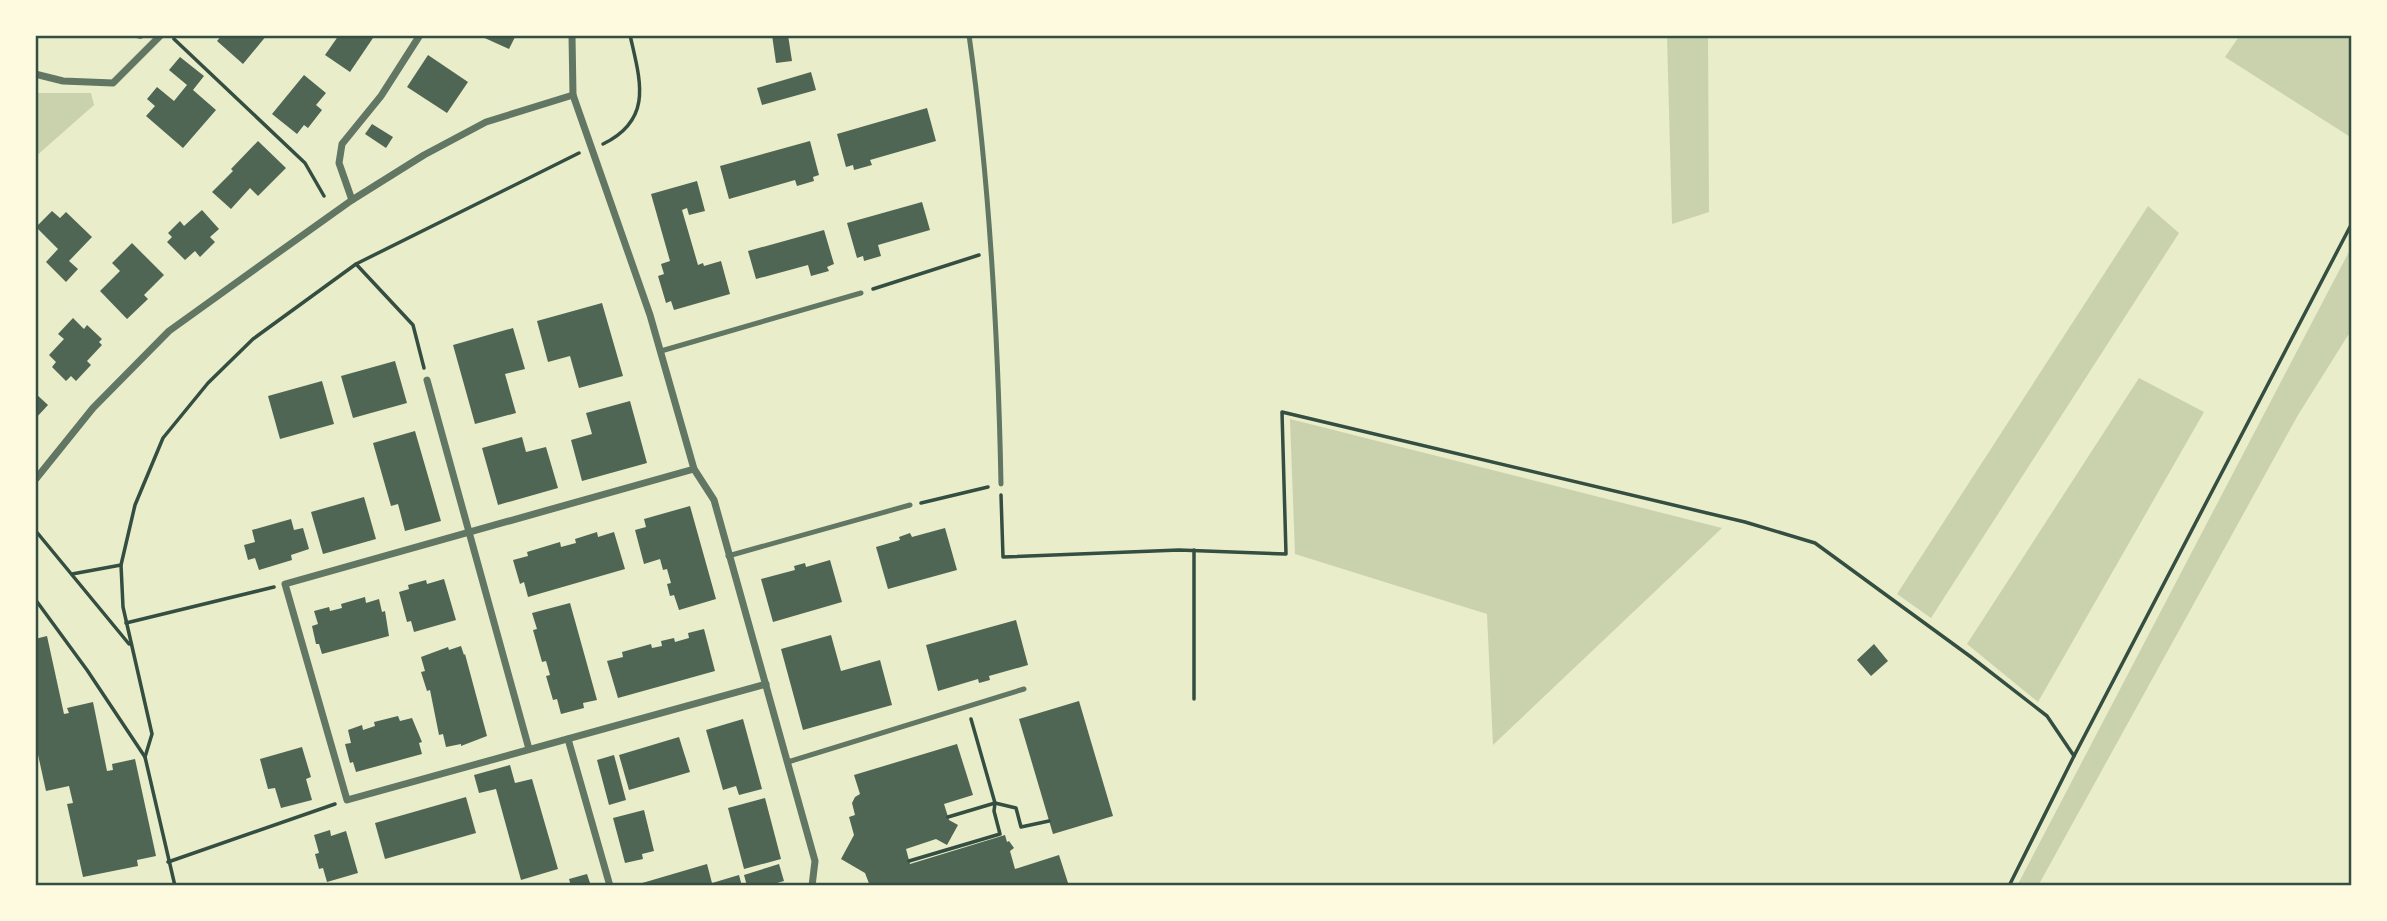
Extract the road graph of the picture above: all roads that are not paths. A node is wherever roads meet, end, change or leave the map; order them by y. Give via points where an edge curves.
1 (161, 35) edge
2 (420, 35) edge
3 (572, 35) edge
4 (969, 35) edge
5 (35, 74) edge
6 (573, 95) junction
7 (352, 200) junction
8 (861, 293) road end
9 (661, 351) junction
10 (427, 380) road end
11 (694, 469) junction
12 (35, 480) edge
13 (1001, 484) road end
14 (910, 505) road end
15 (469, 533) junction
16 (729, 556) junction
17 (766, 684) junction
18 (1024, 689) dead end
19 (568, 739) junction
20 (529, 749) junction
21 (788, 762) junction
22 (610, 886) edge
23 (812, 886) edge

1 - 5 street via 113,83 63,81
2 - 7 street via 381,96 342,144 339,163
3 - 6 street
4 - 13 lane via 985,159 999,358
6 - 7 street via 486,122
6 - 9 street
7 - 12 street via 169,331 93,408
8 - 9 lane
9 - 11 street
10 - 15 street
11 - 15 street
11 - 16 street via 714,500
14 - 16 lane
15 - 20 street
15 - 20 street via 285,584 347,800
16 - 17 street
17 - 19 street
17 - 21 street
18 - 21 lane
19 - 20 street
19 - 22 street
21 - 23 street via 815,861

